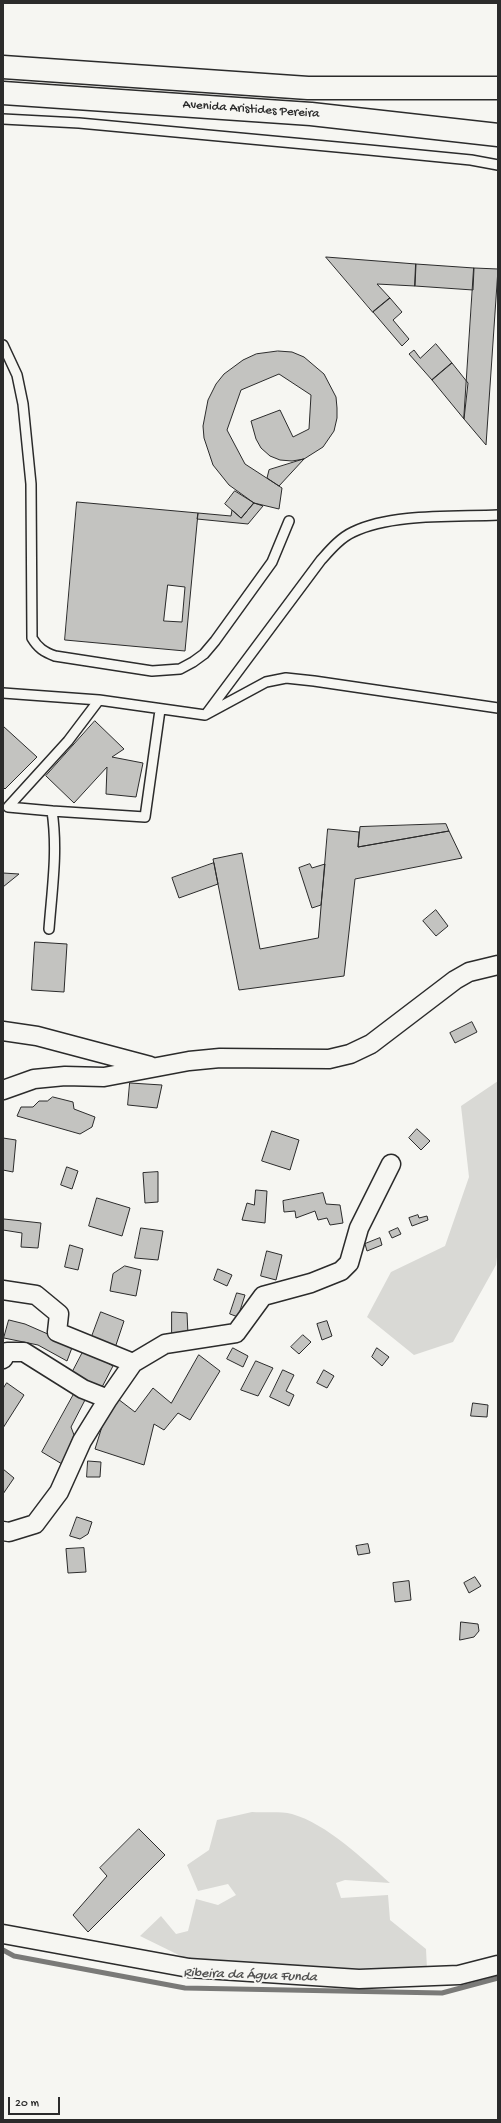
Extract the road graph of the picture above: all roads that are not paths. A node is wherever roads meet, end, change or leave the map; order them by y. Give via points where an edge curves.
1 (3, 67) edge
2 (498, 88) edge
3 (3, 93) edge
4 (3, 119) edge
5 (498, 135) edge
6 (498, 165) edge
7 (3, 345) edge
8 (498, 515) edge
9 (289, 521) dead end
10 (3, 693) edge
11 (99, 700) junction
12 (498, 708) edge
13 (160, 710) junction
14 (205, 715) junction
15 (6, 807) edge
16 (52, 812) junction
17 (49, 929) dead end
18 (498, 965) edge
19 (3, 1031) edge
20 (155, 1067) junction
21 (3, 1090) edge
22 (390, 1164) dead end
23 (3, 1290) edge
24 (3, 1359) edge
25 (134, 1363) junction
26 (108, 1399) junction
27 (3, 1531) edge
28 (3, 1934) edge
29 (498, 1965) edge

1 - 2 highway, Avenida Aristides Pereira via 308,88
3 - 5 highway, Avenida Aristides Pereira via 311,114
4 - 6 lane via 79,123 471,160
7 - 9 lane via 17,375 23,404 31,484 32,638 36,646 45,653 152,671 180,669 193,662 215,641 272,562
8 - 14 lane via 394,520 352,532 321,560
10 - 11 lane
11 - 13 lane
11 - 15 lane via 68,741
12 - 14 lane via 286,678 266,682
13 - 14 lane
13 - 16 lane via 145,817
15 - 16 lane
16 - 17 lane via 56,835
18 - 20 street via 469,972 455,980 394,1028 371,1044 350,1054 329,1059 307,1060 220,1058
19 - 20 street via 37,1036
20 - 21 street via 104,1077 65,1076 34,1079
22 - 25 street via 359,1228 349,1263 341,1271 312,1283 263,1296 236,1333 165,1344
23 - 25 street via 36,1294 59,1314 57,1332
24 - 26 street via 7,1352 24,1352 83,1389
25 - 26 street
26 - 27 street via 82,1442 59,1492 35,1524 9,1532
28 - 29 street via 189,1968 359,1979 459,1975

